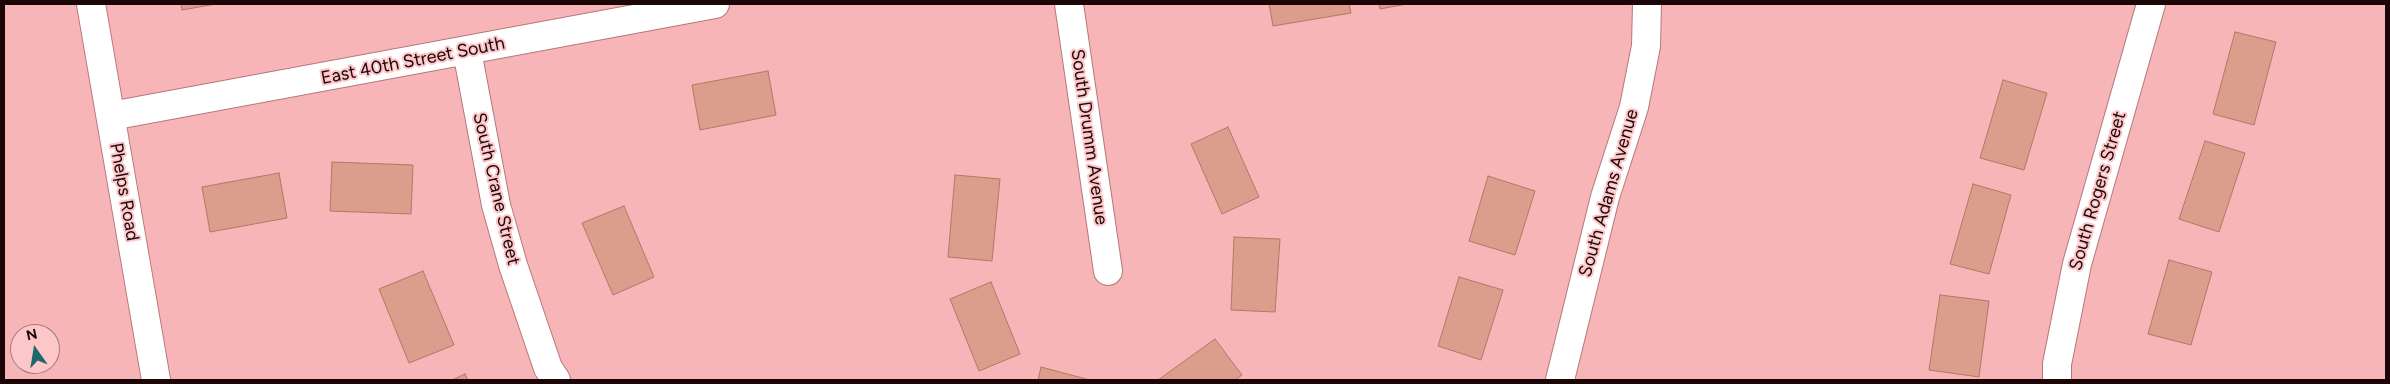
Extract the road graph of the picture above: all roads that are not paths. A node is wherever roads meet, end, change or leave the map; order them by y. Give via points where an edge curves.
1 (91, 4) edge
2 (716, 4) edge
3 (1069, 4) edge
4 (1647, 4) edge
5 (2151, 4) edge
6 (467, 51) junction
7 (111, 116) junction
8 (1108, 271) dead end
9 (156, 380) edge
10 (556, 380) edge
11 (1560, 380) edge
12 (2057, 380) edge

1 - 7 street, Phelps Road
2 - 6 street, East 40th Street South
3 - 8 street, South Drumm Avenue
4 - 11 street, South Adams Avenue via 1646,46 1634,107 1605,198
5 - 12 street, South Rogers Street via 2077,264 2057,364
6 - 7 street, East 40th Street South
6 - 10 street, South Crane Street via 496,205 548,368
7 - 9 street, Phelps Road

